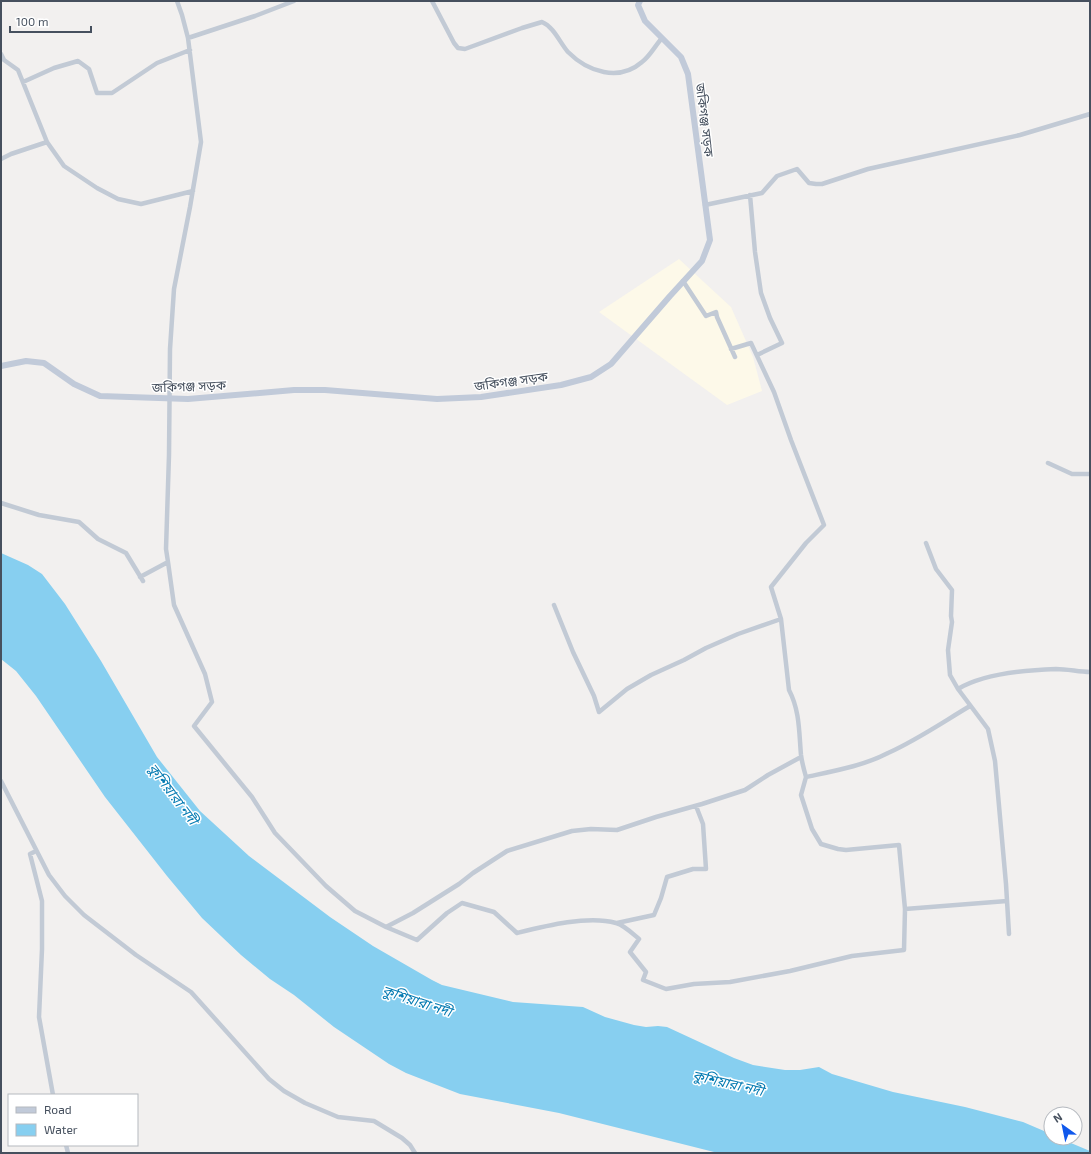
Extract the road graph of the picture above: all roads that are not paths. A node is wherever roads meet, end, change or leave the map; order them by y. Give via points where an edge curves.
1 (177, 1) edge
2 (294, 1) edge
3 (432, 1) edge
4 (640, 1) edge
5 (188, 38) junction
6 (662, 38) junction
7 (190, 50) junction
8 (1, 54) edge
9 (23, 82) junction
10 (1090, 114) edge
11 (46, 142) junction
12 (1, 159) edge
13 (193, 191) junction
14 (750, 195) junction
15 (705, 205) junction
16 (683, 281) junction
17 (731, 349) junction
18 (757, 355) junction
19 (735, 357) dead end
20 (1, 366) edge
21 (168, 399) junction
22 (1048, 463) dead end
23 (1090, 474) edge
24 (1, 503) edge
25 (926, 542) dead end
26 (168, 562) junction
27 (554, 604) dead end
28 (782, 619) junction
29 (1090, 672) edge
30 (958, 688) junction
31 (970, 706) junction
32 (801, 757) junction
33 (806, 777) junction
34 (1, 782) edge
35 (696, 806) junction
36 (36, 851) junction
37 (1007, 901) junction
38 (905, 909) junction
39 (617, 923) junction
40 (386, 927) junction
41 (1009, 934) dead end
42 (53, 1094) edge
43 (415, 1153) edge

1 - 5 street
2 - 5 street
3 - 6 street via 458,48 465,49 542,22 580,62 605,73 634,67 648,56
4 - 6 main road, জকিগঞ্জ সড়ক via 638,6 645,21
5 - 7 street
6 - 15 main road, জকিগঞ্জ সড়ক via 681,57 688,74
7 - 9 street via 157,63 112,93 97,93 89,69 78,61 54,68
7 - 13 street via 201,142
8 - 9 street via 4,60 18,70
9 - 11 street
10 - 14 street via 1020,135 868,169 822,184 809,183 797,169 777,176 762,193
11 - 12 street
11 - 13 street via 64,166 118,200 141,204
13 - 21 street via 174,289
14 - 15 street
14 - 18 street via 754,252 761,293 782,343
15 - 16 main road, জকিগঞ্জ সড়ক via 710,240 702,261
16 - 17 street via 706,316 716,312
16 - 21 main road, জকিগঞ্জ সড়ক via 610,364 591,377 562,385 480,397 437,399 301,390
17 - 18 street via 751,343
17 - 19 street
18 - 28 street via 774,392 824,525 771,587
20 - 21 main road, জকিগঞ্জ সড়ক via 26,361 44,363 74,384 100,396
21 - 26 street
22 - 23 street via 1072,474
24 - 26 street via 39,515 79,522 98,539 126,553 142,579
25 - 30 street via 936,569 952,590 950,675
26 - 40 street via 174,606 205,674 212,702 194,726 252,797 275,833 326,886 355,911
27 - 28 street via 599,712 627,689 651,675 738,634
28 - 32 street via 789,690 800,727
29 - 30 street via 1057,669 1028,671 975,680
30 - 31 street
31 - 33 street via 887,754 851,767
31 - 37 street via 988,729 995,761
32 - 33 street
32 - 35 street via 745,790
33 - 38 street via 801,795 812,829 821,844 838,850 899,845
34 - 36 street
35 - 39 street via 703,824 706,869 693,869 667,877 654,915
35 - 40 street via 617,830 572,831 507,851 413,914
36 - 42 street via 30,854 42,901 39,1017
36 - 43 street via 49,875 84,915 136,955 191,992 269,1079 284,1091 338,1118 374,1121 402,1138
37 - 38 street
37 - 41 street
38 - 39 street via 904,950 852,956 730,982 666,989 643,980 646,972 630,952 639,939
39 - 40 street via 590,920 555,924 517,933 494,912 462,903 417,940

